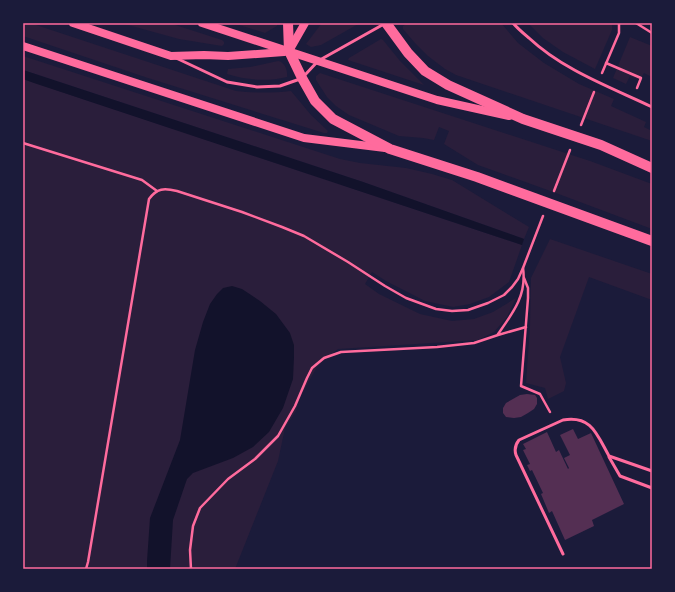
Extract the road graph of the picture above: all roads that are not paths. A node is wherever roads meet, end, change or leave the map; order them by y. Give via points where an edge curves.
1 (73, 23) edge
2 (202, 23) edge
3 (288, 23) edge
4 (305, 23) edge
5 (386, 23) edge
6 (513, 23) edge
7 (23, 46) edge
8 (289, 51) junction
9 (171, 56) junction
10 (318, 61) junction
11 (302, 78) junction
12 (652, 107) edge
13 (523, 119) junction
14 (390, 149) junction
15 (652, 168) edge
16 (652, 241) edge
17 (609, 456) junction
18 (652, 471) edge
19 (652, 488) edge
20 (563, 554) dead end

1 - 9 main road
2 - 8 main road
3 - 8 main road
4 - 8 main road
5 - 10 lane
5 - 13 main road via 425,71 448,85
6 - 12 lane via 559,62
7 - 14 main road via 304,138
8 - 9 main road via 228,56
8 - 10 main road
8 - 11 main road
9 - 11 lane via 228,82 257,87 280,86
10 - 11 lane
10 - 13 main road via 437,100
11 - 14 main road via 315,101 333,119
13 - 15 main road via 601,145
14 - 16 main road via 477,177
17 - 18 lane
17 - 19 lane via 620,476
17 - 20 lane via 593,428 579,419 563,420 516,443 516,455

